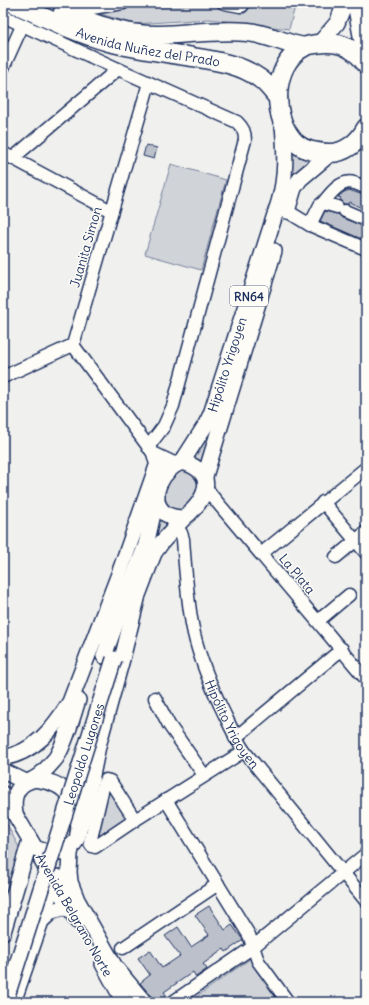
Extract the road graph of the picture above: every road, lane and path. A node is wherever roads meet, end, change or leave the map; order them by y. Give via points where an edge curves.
1 (13, 3) edge
2 (43, 3) edge
3 (123, 3) edge
4 (224, 3) edge
5 (244, 3) edge
6 (345, 3) edge
7 (355, 3) edge
8 (64, 13) junction
9 (3, 16) edge
10 (22, 26) junction
11 (312, 45) junction
12 (366, 63) edge
13 (3, 68) edge
14 (118, 69) junction
15 (149, 83) junction
16 (278, 98) junction
17 (282, 122) junction
18 (366, 128) edge
19 (336, 152) junction
20 (366, 152) edge
21 (8, 155) edge
22 (366, 188) edge
23 (323, 203) junction
24 (111, 211) junction
25 (286, 211) junction
26 (366, 220) edge
27 (310, 225) junction
28 (366, 249) edge
29 (73, 345) junction
30 (3, 377) edge
31 (153, 455) junction
32 (179, 463) junction
33 (366, 468) edge
34 (206, 481) junction
35 (158, 491) junction
36 (323, 502) junction
37 (176, 520) junction
38 (366, 532) edge
39 (356, 540) junction
40 (366, 553) edge
41 (261, 554) junction
42 (336, 557) dead end
43 (349, 595) dead end
44 (130, 600) junction
45 (318, 621) junction
46 (342, 650) junction
47 (109, 658) junction
48 (366, 679) edge
49 (74, 693) junction
50 (155, 698) dead end
51 (70, 724) junction
52 (235, 738) junction
53 (244, 751) junction
54 (3, 758) edge
55 (3, 771) edge
56 (204, 775) junction
57 (30, 780) junction
58 (3, 794) edge
59 (166, 800) junction
60 (14, 813) junction
61 (135, 820) junction
62 (33, 844) junction
63 (73, 844) junction
64 (366, 854) edge
65 (343, 873) junction
66 (54, 883) junction
67 (218, 884) junction
68 (366, 901) edge
69 (70, 909) junction
70 (41, 921) junction
71 (3, 932) edge
72 (253, 947) junction
73 (123, 948) dead end
74 (3, 974) edge
75 (5, 1002) edge
76 (13, 1002) edge
77 (124, 1002) edge
78 (144, 1002) edge
79 (172, 1002) edge
80 (288, 1002) edge

1 - 16 highway, Avenida Nuñez del Prado via 107,41 228,63 259,78
2 - 8 highway, Avenida Nuñez del Prado
3 - 8 street
4 - 5 street via 240,6
6 - 11 main road, RN64 via 337,23
7 - 12 main road
8 - 11 highway, Avenida Nuñez del Prado via 118,31 160,35 249,32 288,44
9 - 10 street
10 - 13 street
10 - 14 street
11 - 12 highway, Avenida Nuñez del Prado via 331,43 346,47 356,52
11 - 16 highway, RN64 via 294,55 287,64
14 - 15 street
14 - 21 street
15 - 24 street, Juanita Simon
15 - 31 street via 237,122 245,134 173,406
16 - 17 highway, RN64
17 - 19 highway, RN64 via 290,135 304,148 314,152
17 - 32 main road, Hipólito Yrigoyen / RN64 via 285,165 279,202 211,414
18 - 19 highway, RN64 via 358,140
19 - 20 highway
19 - 25 main road, Hipólito Yrigoyen / RN64 via 321,160 300,179
21 - 24 street
22 - 23 street via 353,182 344,183
23 - 26 street
23 - 27 street via 320,204
24 - 29 street, Juanita Simon
25 - 27 street
25 - 34 main road, Hipólito Yrigoyen / RN64
27 - 28 street
29 - 30 street
29 - 31 street
31 - 32 street
31 - 35 street
31 - 49 main road via 119,574
32 - 34 main road via 195,466
32 - 35 main road, RN64 via 164,474
33 - 36 street
34 - 37 main road, RN64 via 196,508
34 - 41 street, La Plata via 212,496
35 - 37 main road via 161,509
35 - 44 main road, Leopoldo Lugones
36 - 39 street
36 - 41 street
37 - 44 main road, Leopoldo Lugones via 154,553
37 - 52 street, Hipólito Yrigoyen via 183,539 192,626 207,676
38 - 39 street
39 - 40 street
39 - 42 street
41 - 45 street, La Plata
43 - 45 street
44 - 47 main road, Leopoldo Lugones
44 - 51 main road via 94,653
44 - 63 main road via 122,659 97,751 84,815
45 - 46 street, La Plata
46 - 48 street, La Plata
46 - 52 street
47 - 74 main road, Leopoldo Lugones
47 - 75 main road, Leopoldo Lugones, bridge
49 - 51 main road
49 - 54 main road via 58,721 43,738 26,750
50 - 56 street via 169,725
51 - 57 main road via 56,757 44,771
52 - 53 street, Hipólito Yrigoyen
53 - 56 street
53 - 65 street, Hipólito Yrigoyen
55 - 57 main road
56 - 59 street
57 - 60 main road via 19,787 15,794
57 - 63 main road via 48,781 65,791 78,817
58 - 60 main road
59 - 61 street
59 - 67 street
60 - 62 main road
61 - 61 street via 110,781 106,780 90,843 95,847
62 - 63 main road via 51,853 57,853
62 - 66 main road, Avenida Belgrano Norte
62 - 71 main road
63 - 66 main road
63 - 78 main road, Avenida Belgrano Norte via 69,872 77,900 116,967
64 - 65 street
65 - 68 street, Hipólito Yrigoyen
65 - 72 street
66 - 69 main road, Avenida Belgrano Norte
66 - 70 main road
67 - 72 street via 249,935
67 - 73 street
69 - 70 main road via 52,911
69 - 77 main road, Avenida Belgrano Norte
70 - 76 main road
72 - 79 street
72 - 80 street via 258,962

